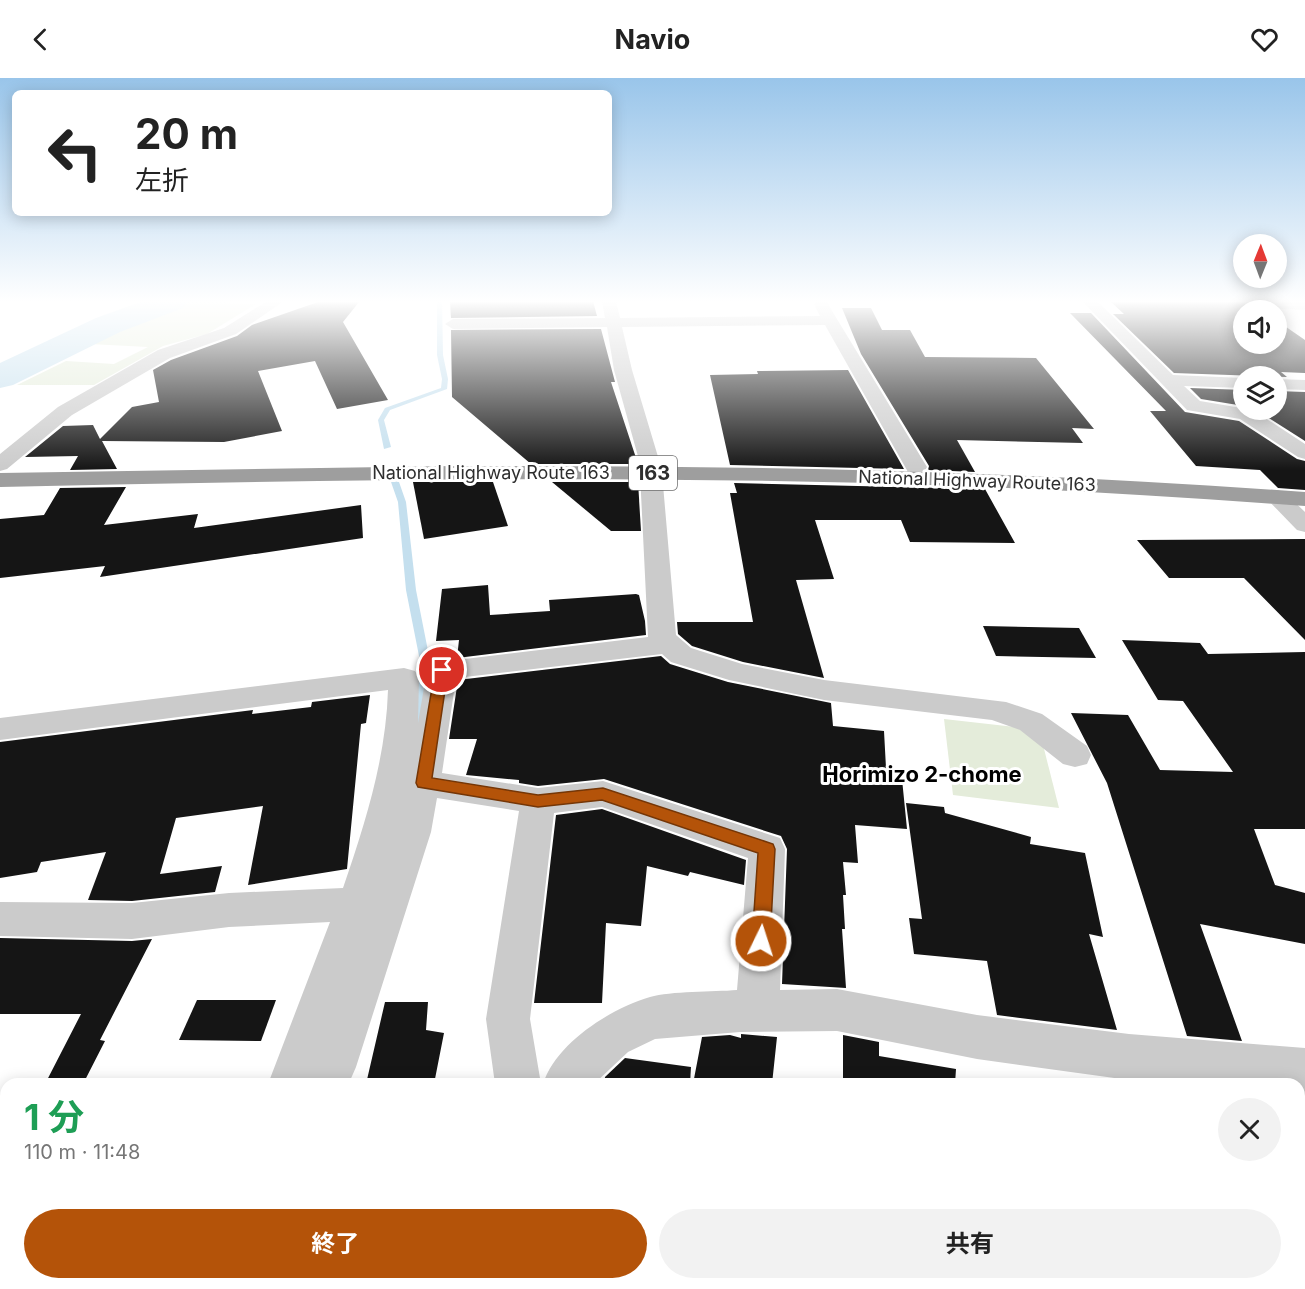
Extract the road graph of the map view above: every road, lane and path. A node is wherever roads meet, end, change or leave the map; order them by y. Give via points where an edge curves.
1 (158, 358) edge
2 (620, 358) edge
3 (853, 358) edge
4 (1146, 358) edge
5 (1168, 380) junction
6 (1233, 383) edge
7 (1287, 384) edge
8 (1305, 384) edge
9 (1305, 453) edge
10 (0, 466) edge
11 (650, 467) junction
12 (916, 467) junction
13 (0, 480) edge
14 (1305, 487) edge
15 (1276, 497) junction
16 (1305, 499) edge
17 (1305, 525) edge
18 (669, 644) junction
19 (0, 729) edge
20 (1075, 755) dead end
21 (424, 783) junction
22 (538, 801) junction
23 (356, 904) junction
24 (0, 919) edge
25 (757, 1011) junction
26 (1290, 1074) edge
27 (293, 1078) edge
28 (306, 1078) edge
29 (517, 1078) edge
30 (571, 1078) edge

1 - 10 street via 65,411
2 - 11 street
3 - 12 street
4 - 5 street
5 - 6 street
5 - 9 street via 1194,406 1246,414
7 - 8 street
10 - 11 highway, National Highway Route 163 / 163 via 317,461
11 - 12 highway, National Highway Route 163 / 163
11 - 13 highway, National Highway Route 163 / 163
11 - 15 highway, National Highway Route 163 / 163
11 - 18 street via 663,638
12 - 14 highway, National Highway Route 163 / 163
15 - 16 highway, National Highway Route 163 / 163
15 - 17 street
18 - 20 street via 681,655 740,673 824,690 994,710 1031,722
18 - 21 street via 442,670
19 - 23 street via 404,678 401,732 379,832
21 - 22 street
21 - 28 street via 413,832 333,1067
22 - 25 street via 603,794 767,849
22 - 29 street via 508,1019
23 - 24 street via 229,910 132,921
23 - 27 street
25 - 26 street via 837,1010 977,1037
25 - 30 street via 651,1018 612,1037

